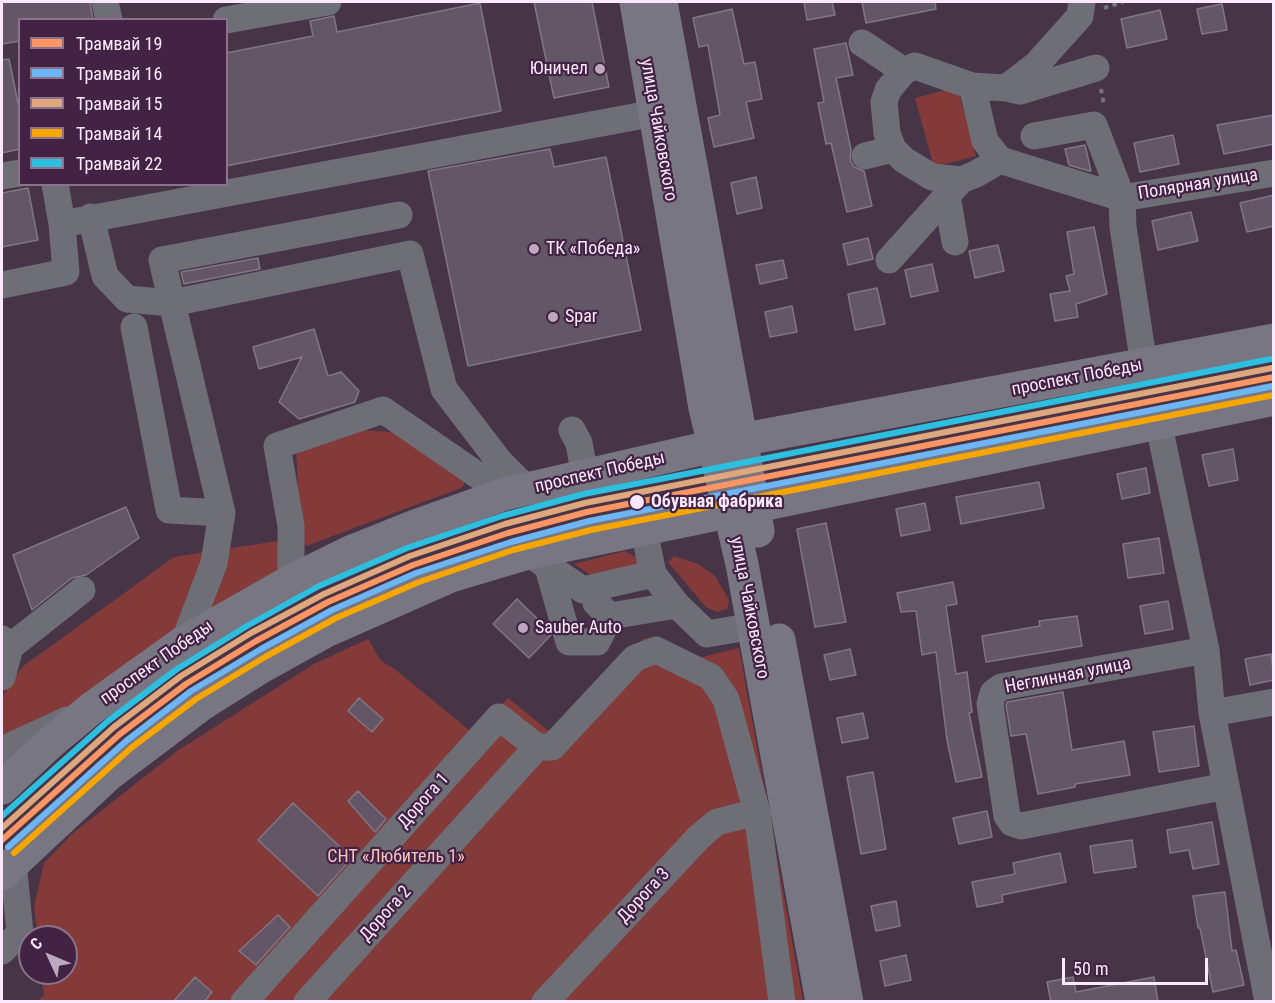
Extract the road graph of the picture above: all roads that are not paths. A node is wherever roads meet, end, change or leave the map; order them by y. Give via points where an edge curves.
1 (105, 2) edge
2 (328, 2) edge
3 (636, 2) edge
4 (661, 2) edge
5 (1082, 2) edge
6 (108, 18) edge
7 (228, 20) edge
8 (862, 43) dead end
9 (1096, 68) dead end
10 (904, 71) junction
11 (972, 86) junction
12 (1006, 88) junction
13 (655, 113) junction
14 (1034, 136) dead end
15 (893, 149) junction
16 (865, 156) dead end
17 (1000, 160) junction
18 (18, 173) edge
19 (1274, 173) edge
20 (2, 176) edge
21 (55, 186) edge
22 (954, 188) junction
23 (1122, 198) junction
24 (399, 215) dead end
25 (91, 217) junction
26 (62, 224) junction
27 (955, 242) dead end
28 (889, 260) dead end
29 (2, 285) edge
30 (172, 303) junction
31 (134, 327) dead end
32 (1274, 340) edge
33 (1144, 365) junction
34 (1274, 399) edge
35 (1158, 421) junction
36 (572, 430) dead end
37 (727, 444) junction
38 (585, 476) junction
39 (516, 492) junction
40 (742, 511) junction
41 (222, 513) junction
42 (644, 530) junction
43 (538, 560) junction
44 (654, 574) junction
45 (291, 581) junction
46 (82, 590) dead end
47 (582, 590) junction
48 (677, 605) junction
49 (610, 616) junction
50 (753, 626) junction
51 (184, 642) junction
52 (5, 643) edge
53 (1206, 650) junction
54 (2, 677) edge
55 (1274, 702) edge
56 (92, 708) junction
57 (1212, 713) junction
58 (537, 747) junction
59 (2, 750) edge
60 (1226, 786) junction
61 (2, 788) edge
62 (756, 812) junction
63 (7, 868) edge
64 (2, 951) edge
65 (244, 1002) edge
66 (307, 1002) edge
67 (545, 1002) edge
68 (782, 1002) edge
69 (822, 1002) edge
70 (847, 1002) edge
71 (1268, 1002) edge

1 - 6 street
2 - 7 street
3 - 13 main road, улица Чайковского
4 - 37 main road, улица Чайковского
5 - 12 street via 1080,16 1067,33 1036,66
8 - 10 street
9 - 12 street via 1020,91
10 - 11 street via 915,66
10 - 15 street via 888,90 884,102
11 - 12 street
11 - 17 street via 986,141
13 - 25 street
13 - 37 main road, улица Чайковского
14 - 23 street via 1094,125
15 - 16 street
15 - 22 street via 904,160
17 - 22 street
17 - 23 street
18 - 20 street
19 - 23 street, Полярная улица
21 - 26 street
22 - 27 street
22 - 28 street
23 - 33 street
24 - 30 street via 162,260
25 - 26 street
25 - 30 street via 105,276 127,299
26 - 29 street via 66,272
30 - 39 street via 410,254 444,389 499,461
30 - 41 street
31 - 41 street via 169,510
32 - 33 main road, проспект Победы
33 - 37 main road, проспект Победы
34 - 35 main road
35 - 40 main road
35 - 53 street
36 - 38 street via 579,443
37 - 38 main road, проспект Победы
37 - 40 main road, улица Чайковского
38 - 39 main road, проспект Победы
39 - 45 main road, проспект Победы via 371,543
39 - 45 street via 383,410 277,446 291,526
40 - 42 main road
40 - 50 main road, улица Чайковского
40 - 70 main road, улица Чайковского
41 - 51 street via 214,563
42 - 43 main road
42 - 44 street
43 - 47 street
43 - 49 street via 568,642 597,642
43 - 63 main road via 451,576 324,633 261,667 146,745 71,807
44 - 47 street
44 - 48 street
45 - 51 main road, проспект Победы
46 - 52 street
47 - 49 street
48 - 49 street
48 - 50 street via 707,634
50 - 69 main road, улица Чайковского
51 - 56 main road, проспект Победы
52 - 54 street
53 - 57 street
53 - 60 street, Неглинная улица via 1001,687 993,693 990,704 1012,823 1021,826
55 - 57 street
56 - 59 street
56 - 61 main road, проспект Победы
57 - 60 street
58 - 62 street via 552,747 635,658 656,650 711,677 726,699
58 - 65 street, Дорога 1 via 499,717
58 - 66 street, Дорога 2
60 - 71 street
62 - 67 street, Дорога 3 via 717,822 699,837
62 - 68 street
63 - 64 street via 20,933

